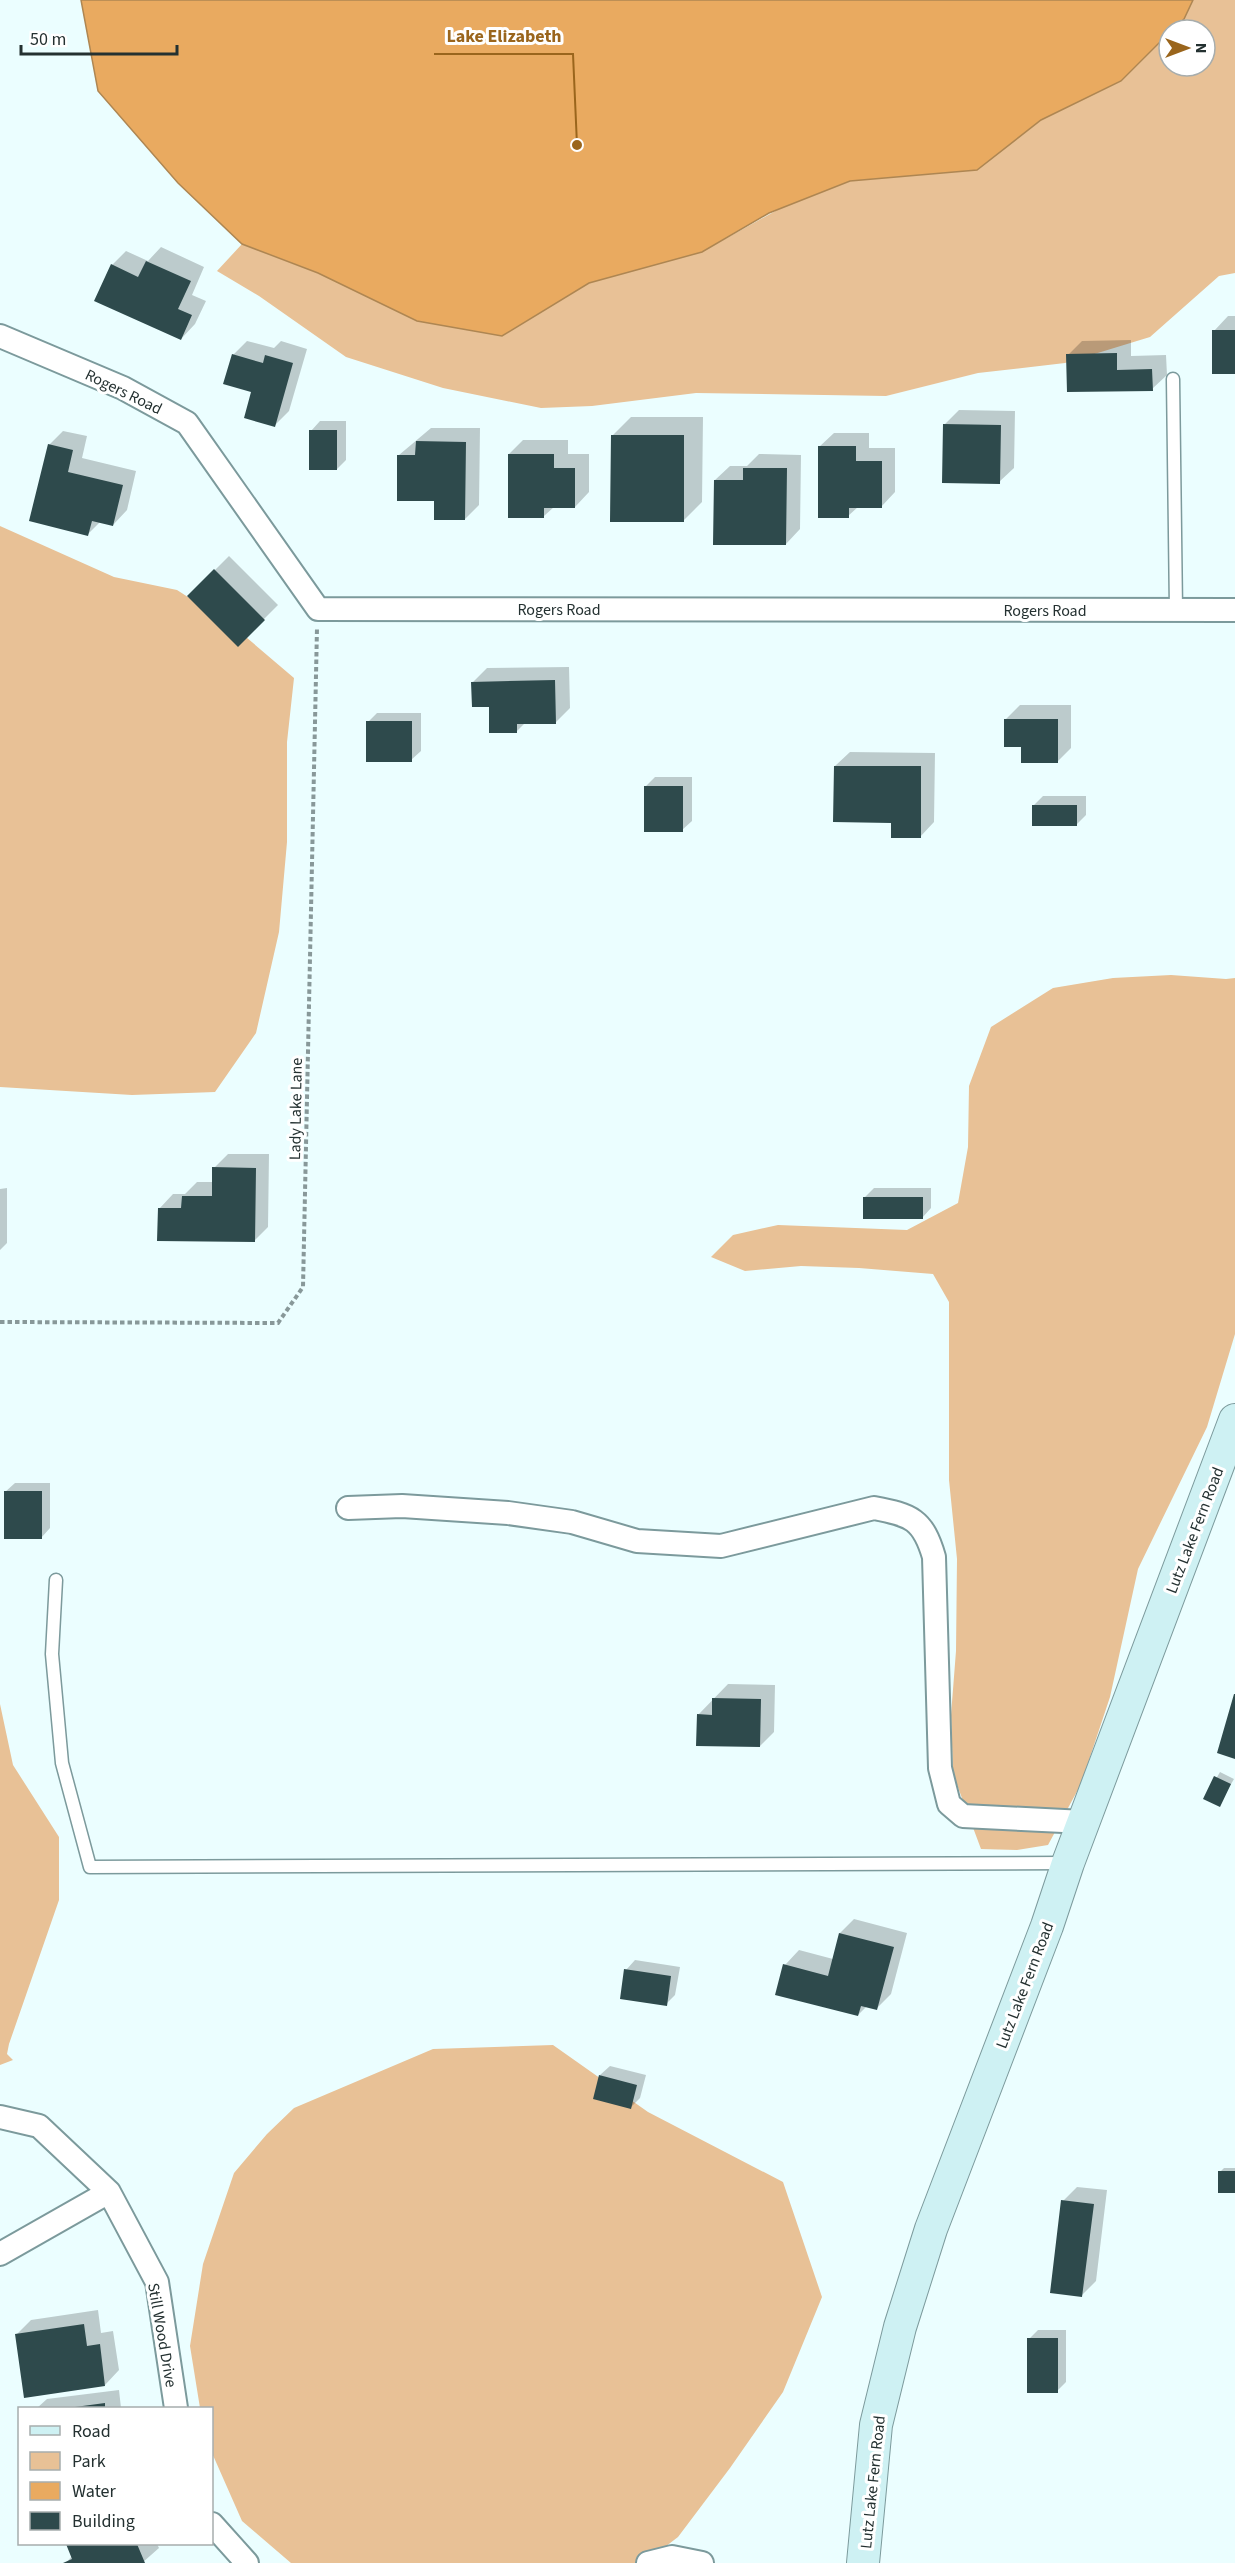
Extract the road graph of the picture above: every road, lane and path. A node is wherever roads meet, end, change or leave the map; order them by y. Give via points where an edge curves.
1 (0, 336) edge
2 (1173, 379) dead end
3 (318, 609) junction
4 (1176, 610) junction
5 (1235, 610) edge
6 (0, 1322) edge
7 (1235, 1420) edge
8 (348, 1508) dead end
9 (56, 1580) dead end
10 (1084, 1822) junction
11 (1068, 1863) junction
12 (0, 2117) edge
13 (109, 2192) junction
14 (0, 2254) edge
15 (176, 2407) edge
16 (213, 2525) edge
17 (247, 2563) edge
18 (648, 2563) edge
19 (702, 2563) edge
20 (863, 2563) edge

1 - 3 street, Rogers Road via 123,388 188,423
2 - 4 lane
3 - 4 street, Rogers Road
3 - 6 path, Lady Lake Lane via 303,1287 278,1323
4 - 5 street, Rogers Road
7 - 10 main road, Lutz Lake Fern Road
8 - 10 street via 402,1506 508,1513 572,1522 638,1540 721,1546 874,1508 897,1513 916,1522 928,1536 934,1557 940,1768 949,1804 963,1816
9 - 11 lane via 52,1654 62,1763 90,1867
10 - 11 main road, Lutz Lake Fern Road
11 - 20 main road, Lutz Lake Fern Road via 931,2229 900,2327 876,2425
12 - 13 street, Still Wood Drive via 39,2126
13 - 14 street
13 - 15 street, Still Wood Drive via 157,2282
16 - 17 street
18 - 19 street via 672,2557

